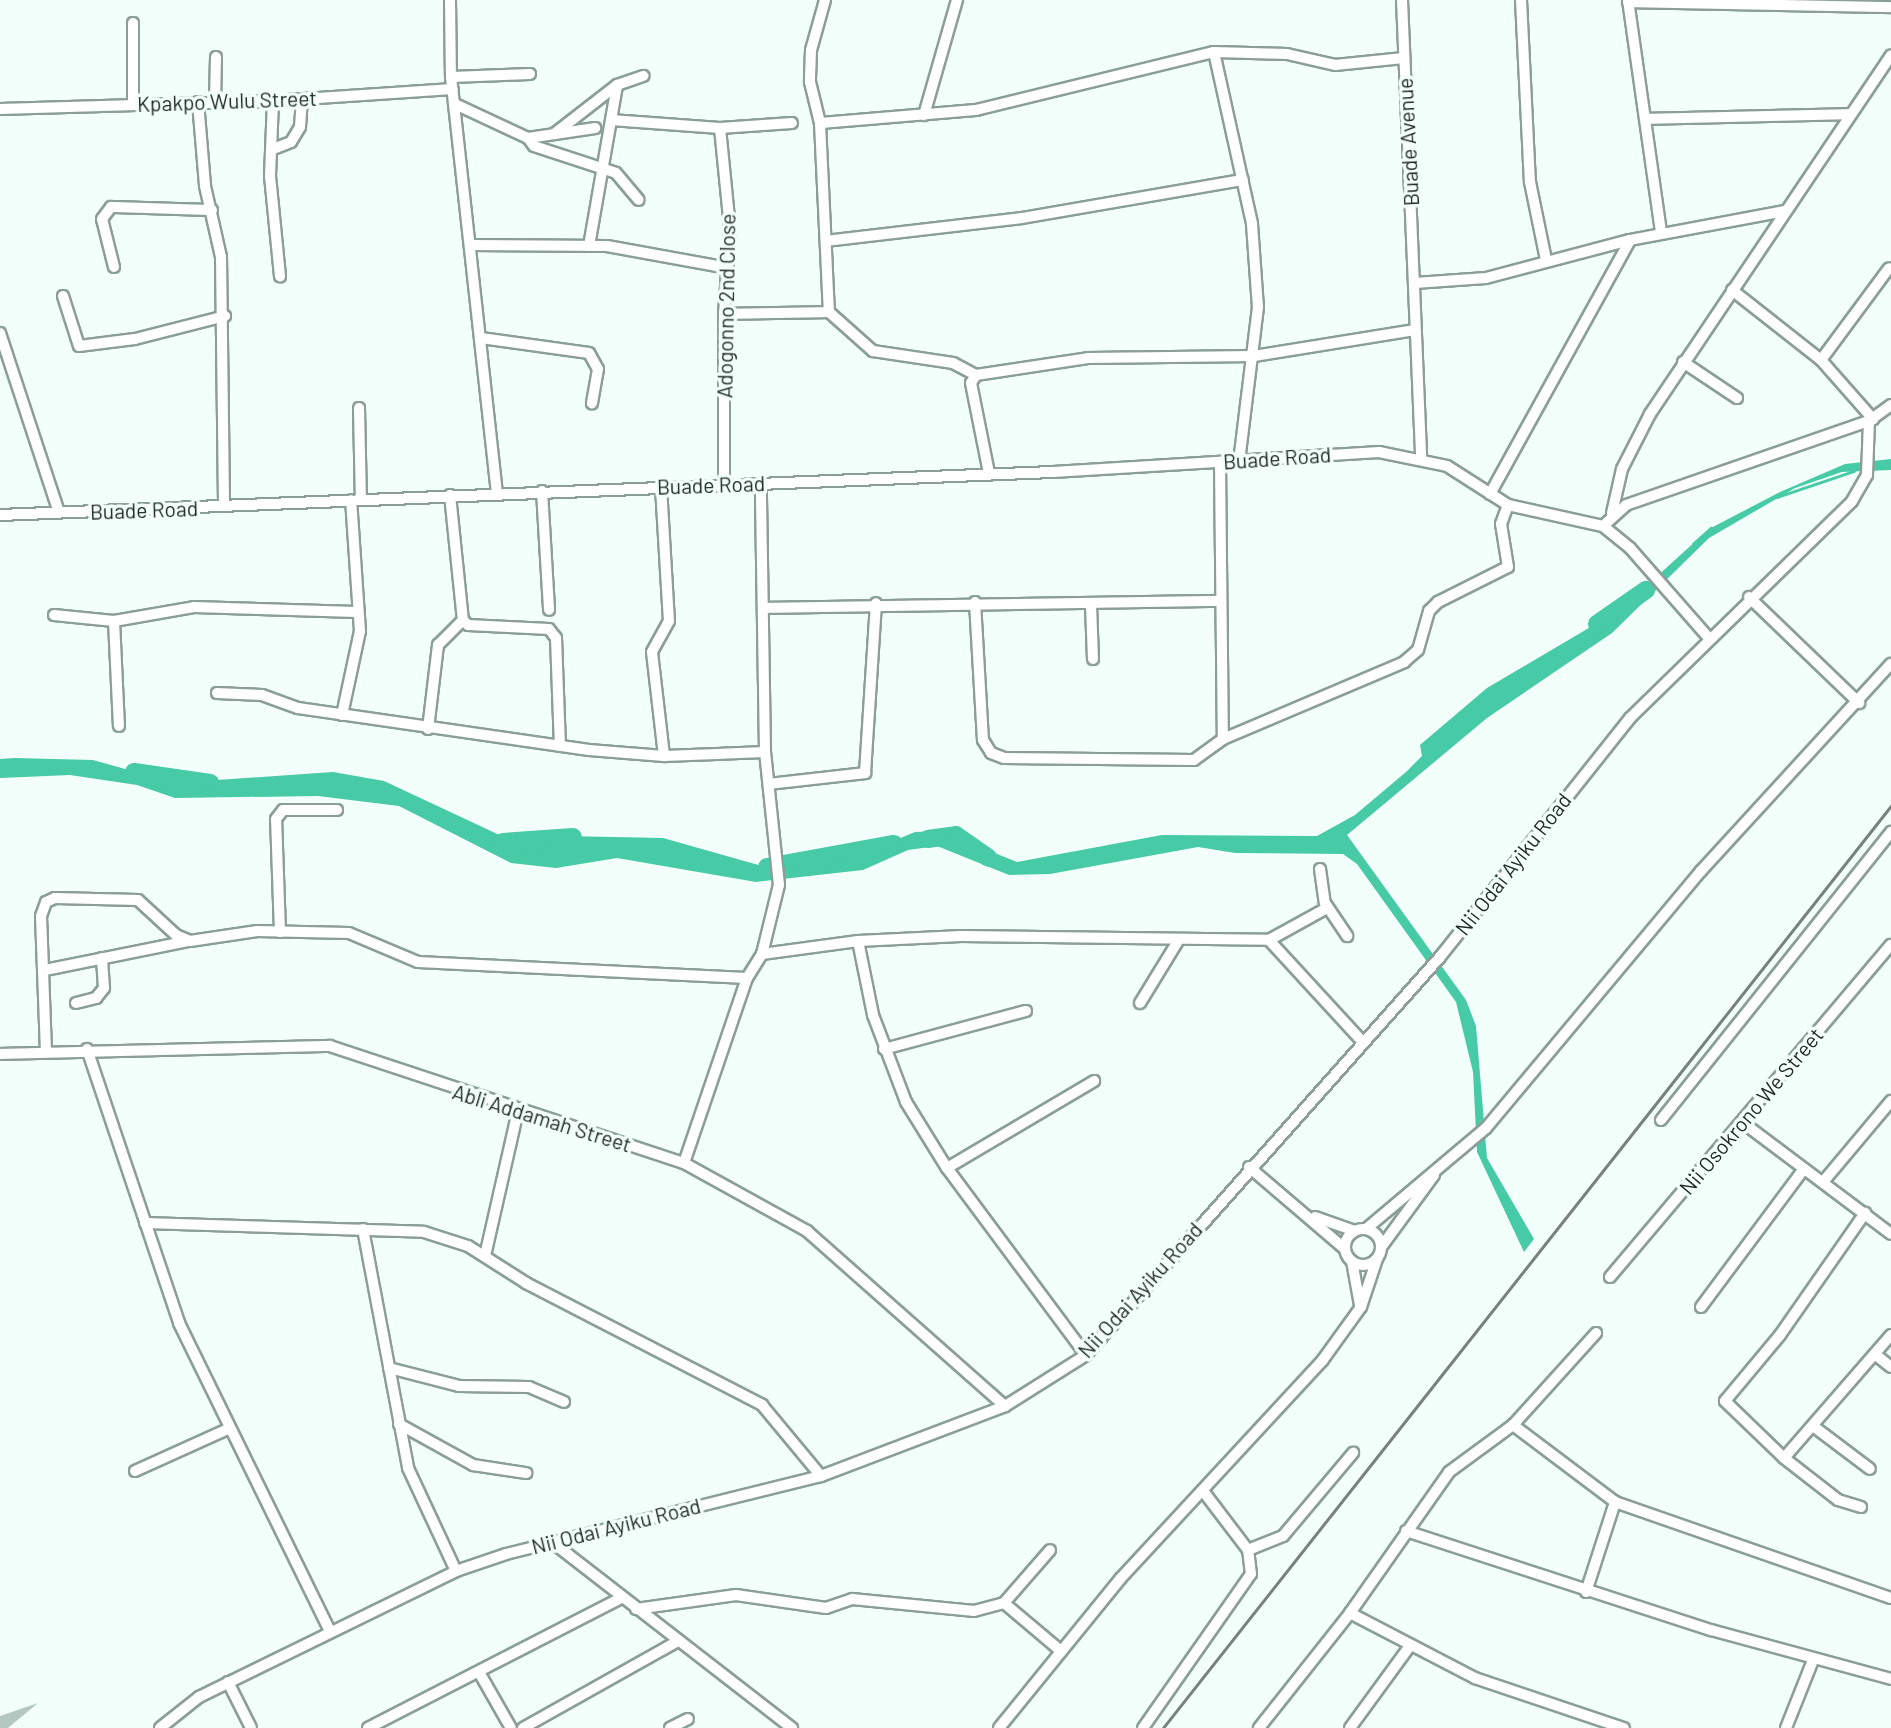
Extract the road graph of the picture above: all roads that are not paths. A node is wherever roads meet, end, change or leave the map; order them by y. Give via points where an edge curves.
1 (450, 0) edge
2 (825, 0) edge
3 (957, 0) edge
4 (1402, 0) edge
5 (1521, 0) edge
6 (1628, 1) edge
7 (1891, 7) edge
8 (133, 23) dead end
9 (1214, 52) junction
10 (1891, 55) edge
11 (216, 57) dead end
12 (1405, 58) junction
13 (530, 75) dead end
14 (643, 76) dead end
15 (451, 77) junction
16 (617, 85) junction
17 (453, 89) junction
18 (302, 100) junction
19 (215, 101) junction
20 (198, 102) junction
21 (273, 102) junction
22 (133, 103) junction
23 (455, 104) junction
24 (0, 108) edge
25 (1850, 114) junction
26 (924, 115) junction
27 (1646, 119) junction
28 (611, 120) junction
29 (792, 123) dead end
30 (820, 123) junction
31 (595, 128) dead end
32 (720, 128) junction
33 (553, 135) junction
34 (528, 138) junction
35 (273, 149) junction
36 (600, 166) junction
37 (1243, 180) junction
38 (639, 200) dead end
39 (212, 210) junction
40 (1785, 211) junction
41 (1661, 233) junction
42 (1630, 240) junction
43 (826, 241) junction
44 (471, 245) junction
45 (589, 246) junction
46 (1546, 260) junction
47 (114, 267) dead end
48 (728, 268) junction
49 (1889, 268) dead end
50 (280, 277) dead end
51 (1415, 283) junction
52 (1732, 290) junction
53 (63, 296) dead end
54 (829, 312) junction
55 (724, 314) junction
56 (225, 316) junction
57 (1415, 330) junction
58 (0, 333) edge
59 (481, 338) junction
60 (1, 344) edge
61 (1254, 355) junction
62 (1821, 360) junction
63 (1683, 362) junction
64 (976, 375) junction
65 (1737, 398) dead end
66 (592, 403) dead end
67 (1891, 405) edge
68 (359, 408) dead end
69 (1871, 420) junction
70 (1421, 457) junction
71 (1239, 462) junction
72 (1220, 463) junction
73 (989, 473) junction
74 (724, 484) junction
75 (761, 484) junction
76 (661, 487) junction
77 (542, 492) junction
78 (497, 493) junction
79 (1490, 494) junction
80 (450, 495) junction
81 (356, 500) junction
82 (1508, 505) junction
83 (224, 506) junction
84 (59, 512) junction
85 (1612, 513) junction
86 (0, 515) edge
87 (1603, 526) junction
88 (1749, 597) junction
89 (1220, 601) junction
90 (975, 602) junction
91 (876, 603) junction
92 (1091, 606) junction
93 (764, 608) junction
94 (549, 610) dead end
95 (355, 612) junction
96 (54, 615) dead end
97 (463, 620) junction
98 (114, 621) junction
99 (1708, 637) junction
100 (1093, 659) dead end
101 (1891, 664) edge
102 (217, 693) dead end
103 (1859, 703) junction
104 (341, 715) junction
105 (120, 726) dead end
106 (428, 729) junction
107 (1223, 739) junction
108 (560, 746) junction
109 (765, 752) junction
110 (664, 756) junction
111 (769, 784) junction
112 (337, 810) dead end
113 (1891, 832) edge
114 (1320, 869) dead end
115 (1328, 908) junction
116 (280, 932) junction
117 (1347, 936) dead end
118 (1269, 940) junction
119 (190, 941) junction
120 (858, 941) junction
121 (1178, 941) junction
122 (1891, 945) edge
123 (762, 954) junction
124 (102, 958) junction
125 (45, 970) junction
126 (747, 978) junction
127 (76, 1003) dead end
128 (1140, 1003) dead end
129 (1026, 1012) dead end
130 (1362, 1041) junction
131 (86, 1049) junction
132 (884, 1049) junction
133 (46, 1052) junction
134 (0, 1054) edge
135 (1094, 1081) dead end
136 (1891, 1101) edge
137 (518, 1111) junction
138 (1661, 1120) dead end
139 (1742, 1122) junction
140 (684, 1163) junction
141 (1249, 1167) junction
142 (947, 1168) junction
143 (1804, 1169) junction
144 (1434, 1175) junction
145 (1823, 1182) junction
146 (1865, 1213) junction
147 (1314, 1217) junction
148 (145, 1223) junction
149 (363, 1229) junction
150 (1360, 1230) junction
151 (1891, 1234) edge
152 (1382, 1246) junction
153 (1345, 1249) junction
154 (485, 1255) junction
155 (1377, 1259) junction
156 (1352, 1261) junction
157 (1611, 1278) dead end
158 (1361, 1307) junction
159 (1701, 1307) dead end
160 (1596, 1333) dead end
161 (1891, 1335) edge
162 (1876, 1354) junction
163 (1086, 1355) junction
164 (1891, 1367) edge
165 (389, 1368) junction
166 (564, 1402) dead end
167 (1005, 1406) junction
168 (399, 1424) junction
169 (1513, 1425) junction
170 (1813, 1426) junction
171 (228, 1429) junction
172 (1353, 1453) dead end
173 (1784, 1458) junction
174 (1870, 1469) dead end
175 (135, 1471) dead end
176 (526, 1473) dead end
177 (821, 1476) junction
178 (1203, 1491) junction
179 (1615, 1502) junction
180 (1861, 1507) dead end
181 (1406, 1531) junction
182 (552, 1542) junction
183 (1049, 1550) dead end
184 (1248, 1550) junction
185 (456, 1571) junction
186 (1586, 1592) junction
187 (621, 1598) junction
188 (1891, 1598) edge
189 (1004, 1603) junction
190 (636, 1609) junction
191 (1350, 1613) junction
192 (330, 1631) junction
193 (678, 1642) junction
194 (1409, 1647) junction
195 (1061, 1651) junction
196 (1813, 1660) junction
197 (479, 1672) junction
198 (1891, 1679) edge
199 (228, 1682) junction
200 (688, 1719) dead end
201 (173, 1724) edge
202 (160, 1728) edge
203 (251, 1728) edge
204 (368, 1728) edge
205 (511, 1728) edge
206 (523, 1728) edge
207 (670, 1728) edge
208 (792, 1728) edge
209 (999, 1728) edge
210 (1143, 1728) edge
211 (1259, 1728) edge
212 (1350, 1728) edge
213 (1625, 1728) edge
214 (1786, 1728) edge

1 - 15 street
2 - 30 street via 811,50 810,82
3 - 26 street
4 - 12 street, Buade Avenue
5 - 46 street via 1531,182
6 - 7 street
6 - 27 street
8 - 22 street
9 - 12 street via 1287,54 1335,65
9 - 26 street via 988,108
9 - 37 street
10 - 25 street
11 - 19 street
12 - 51 street, Buade Avenue
13 - 15 street
14 - 16 street
15 - 17 street
16 - 28 street
16 - 33 street
17 - 18 street, Kpakpo Wulu Street
17 - 23 street
18 - 21 street, Kpakpo Wulu Street
18 - 35 street via 300,127 291,142
19 - 20 street, Kpakpo Wulu Street
19 - 21 street, Kpakpo Wulu Street
20 - 22 street, Kpakpo Wulu Street
20 - 39 street
21 - 35 street
22 - 24 street, Kpakpo Wulu Street
23 - 34 street
23 - 44 street
25 - 27 street
25 - 40 street
26 - 30 street
27 - 41 street
28 - 32 street
28 - 36 street
29 - 32 street
30 - 43 street
31 - 33 street
32 - 48 street, Adogonno 2nd Close
33 - 34 street
34 - 36 street via 534,146
35 - 50 street via 270,176
36 - 38 street via 615,173
36 - 45 street
37 - 43 street via 1022,218
37 - 61 street via 1258,307
39 - 47 street via 110,207 102,219
39 - 56 street
40 - 41 street
40 - 52 street
41 - 42 street
42 - 46 street
42 - 79 street
43 - 54 street
44 - 45 street
44 - 59 street
45 - 48 street
46 - 51 street via 1486,278
48 - 55 street, Adogonno 2nd Close
49 - 62 street
51 - 57 street, Buade Avenue
52 - 62 street
52 - 63 street
53 - 56 street via 79,346 135,339
54 - 55 street
54 - 64 street via 882,355 953,363
55 - 74 street, Adogonno 2nd Close
56 - 83 street
57 - 61 street
57 - 70 street, Buade Avenue
58 - 60 street
59 - 66 street via 589,353 598,369
59 - 78 street
60 - 84 street
61 - 64 street via 1088,358
61 - 71 street
62 - 69 street
63 - 65 street
63 - 85 street via 1635,441
64 - 73 street via 971,383
67 - 69 street
68 - 81 street
69 - 85 street
69 - 88 street, Nii Odai Ayiku Road via 1867,475 1852,502
70 - 71 street, Buade Road via 1348,453
70 - 79 street
71 - 72 street, Buade Road
72 - 73 street, Buade Road
72 - 89 street
73 - 75 street, Buade Road
74 - 75 street, Buade Road
74 - 76 street, Buade Road
75 - 93 street
76 - 77 street, Buade Road
76 - 110 street via 668,621 652,652
77 - 78 street, Buade Road
77 - 94 street
78 - 80 street, Buade Road
79 - 82 street
80 - 81 street, Buade Road
80 - 97 street
81 - 83 street, Buade Road
81 - 95 street
82 - 87 street
82 - 107 street via 1501,524 1508,567 1438,602 1429,611 1418,650 1404,662
83 - 84 street, Buade Road
84 - 86 street, Buade Road
85 - 87 street
87 - 99 street via 1654,574
88 - 99 street, Nii Odai Ayiku Road
88 - 103 street
89 - 92 street
89 - 107 street
90 - 91 street
90 - 92 street
90 - 107 street via 984,740 991,753 1004,758 1194,760
91 - 93 street
91 - 111 street via 865,773
92 - 100 street
93 - 109 street
95 - 98 street via 194,607
95 - 104 street via 360,631
96 - 98 street
97 - 106 street via 438,645
97 - 108 street via 468,625 553,633
98 - 105 street
99 - 130 street, Nii Odai Ayiku Road via 1630,718 1440,957
101 - 103 street
102 - 104 street via 262,695
103 - 144 street via 1701,871 1486,1128
104 - 106 street
106 - 108 street
108 - 110 street
109 - 110 street
109 - 111 street
111 - 123 street via 779,885
112 - 116 street via 283,810 276,818
113 - 138 street
114 - 115 street
115 - 117 street
115 - 118 street
116 - 119 street
116 - 126 street via 349,933 418,962
118 - 121 street
118 - 130 street
119 - 124 street
119 - 125 street via 176,935 138,900 55,898 46,902 41,916
120 - 121 street via 961,936
120 - 123 street
120 - 132 street
121 - 128 street
122 - 139 street, Nii Osokrono We Street
123 - 126 street
124 - 125 street
124 - 127 street via 104,988 96,998
125 - 133 street
126 - 140 street
129 - 132 street
130 - 141 street, Nii Odai Ayiku Road
131 - 133 street, Abli Addamah Street
131 - 137 street, Abli Addamah Street via 330,1046
131 - 148 street
132 - 142 street via 906,1102
133 - 134 street, Abli Addamah Street
135 - 142 street
136 - 145 street
137 - 140 street, Abli Addamah Street
137 - 154 street
139 - 143 street
139 - 157 street, Nii Osokrono We Street
140 - 167 street, Abli Addamah Street via 807,1231
141 - 147 street
141 - 163 street, Nii Odai Ayiku Road
142 - 163 street
143 - 145 street
143 - 159 street
144 - 150 street
144 - 152 street
145 - 146 street
146 - 151 street
146 - 173 street via 1780,1335 1726,1398
147 - 150 street
147 - 153 street
148 - 149 street
148 - 171 street via 178,1323
149 - 154 street via 424,1232
149 - 165 street
150 - 152 street
150 - 153 street
152 - 155 street
153 - 156 street
154 - 177 street via 526,1283 762,1405
155 - 156 street via 1365,1265
155 - 158 street
156 - 158 street
158 - 178 street via 1322,1361
160 - 169 street
161 - 162 street
162 - 164 street
162 - 170 street
163 - 167 street, Nii Odai Ayiku Road
165 - 166 street via 459,1386 529,1387
165 - 168 street
167 - 177 street, Nii Odai Ayiku Road
168 - 176 street via 473,1465
168 - 185 street via 414,1487
169 - 179 street
169 - 181 street via 1485,1450 1462,1459
170 - 173 street
170 - 174 street
171 - 175 street
171 - 192 street
172 - 184 street via 1283,1536
173 - 180 street via 1838,1500
177 - 182 street, Nii Odai Ayiku Road
178 - 184 street
178 - 195 street
179 - 186 street
179 - 188 street
181 - 186 street
181 - 191 street
182 - 185 street, Nii Odai Ayiku Road
182 - 187 street
183 - 189 street
184 - 210 street via 1251,1574
185 - 192 street, Nii Odai Ayiku Road
186 - 196 street
187 - 190 street
187 - 197 street
189 - 190 street via 974,1611 852,1599 825,1608 768,1596 736,1595
189 - 195 street
190 - 193 street
191 - 194 street
191 - 211 street
192 - 199 street, Nii Odai Ayiku Road
193 - 206 street
193 - 208 street
194 - 212 street
194 - 213 street via 1504,1690
195 - 209 street
196 - 198 street
196 - 214 street
197 - 204 street
197 - 205 street
199 - 201 street, Nii Odai Ayiku Road
199 - 203 street
200 - 207 street
201 - 202 street, Nii Odai Ayiku Road

